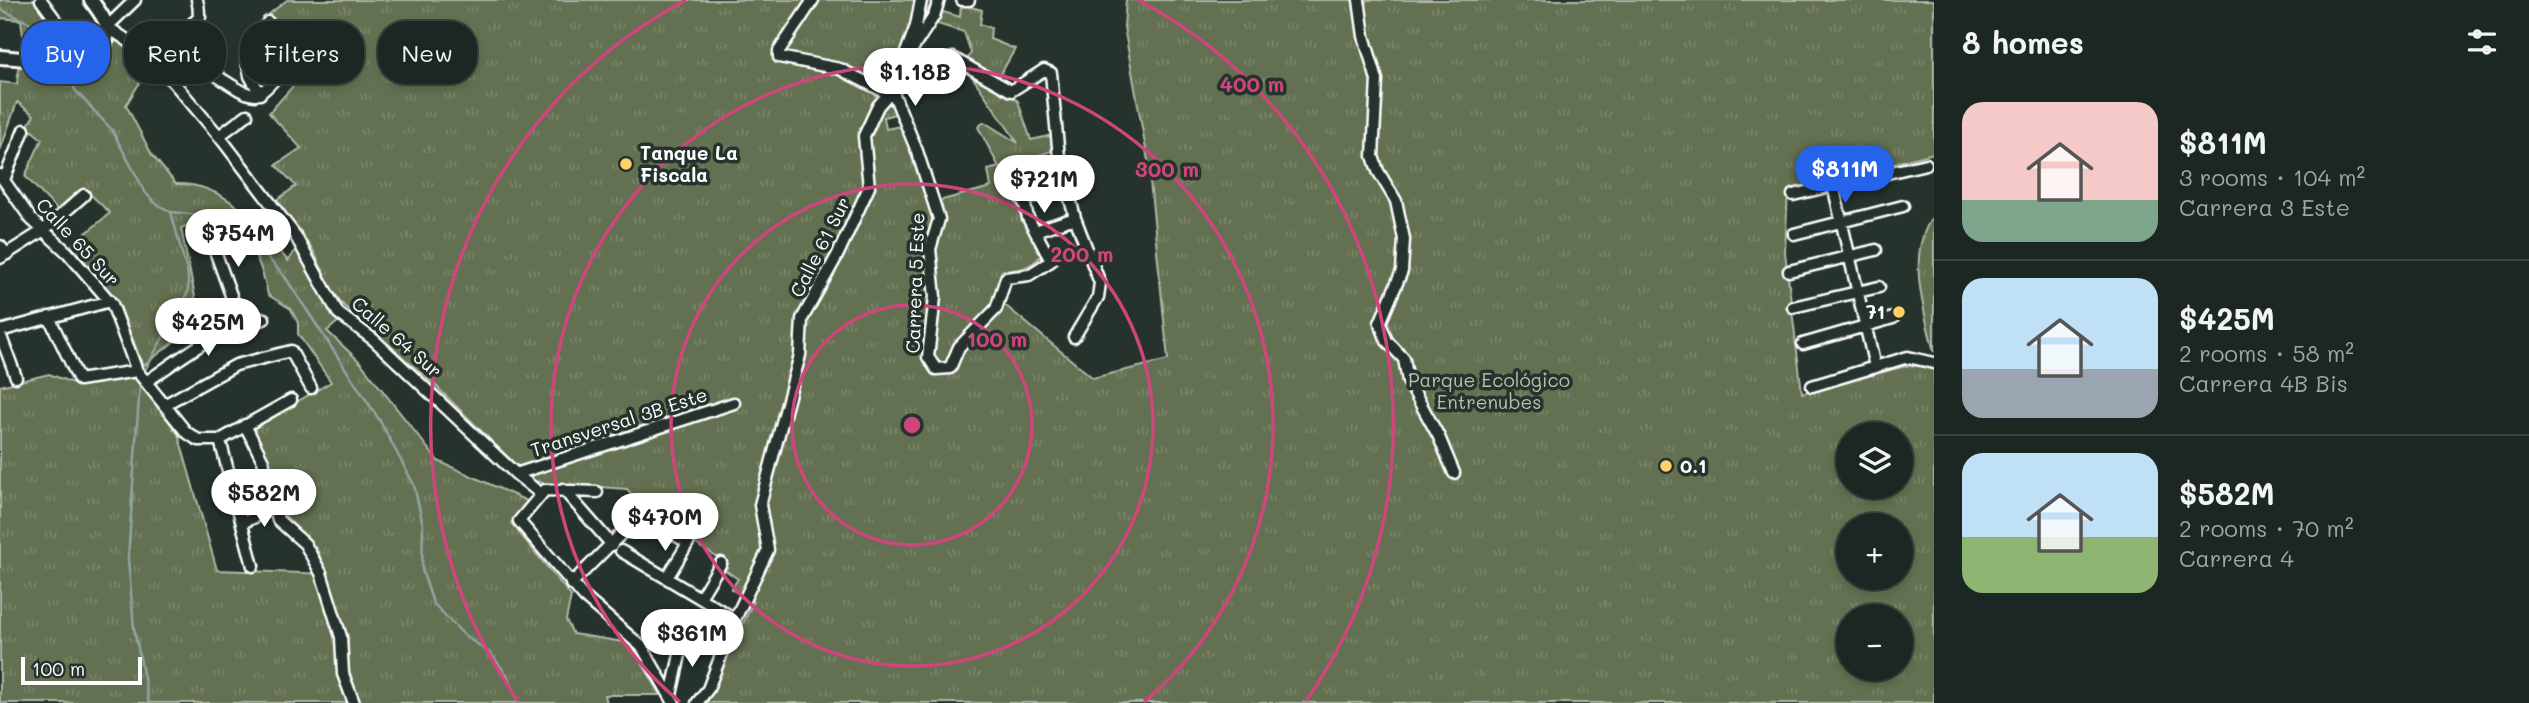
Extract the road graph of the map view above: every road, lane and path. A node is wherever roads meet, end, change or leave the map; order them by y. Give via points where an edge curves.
1 (41, 0) edge
2 (56, 0) edge
3 (91, 0) edge
4 (135, 0) edge
5 (197, 0) edge
6 (813, 0) edge
7 (921, 0) edge
8 (939, 0) edge
9 (1359, 0) edge
10 (48, 10) junction
11 (200, 17) junction
12 (56, 21) edge
13 (104, 21) edge
14 (195, 21) edge
15 (110, 25) edge
16 (0, 57) edge
17 (953, 58) dead end
18 (21, 59) edge
19 (902, 65) junction
20 (175, 84) edge
21 (252, 84) edge
22 (264, 84) edge
23 (890, 91) junction
24 (255, 94) junction
25 (247, 115) dead end
26 (24, 130) dead end
27 (219, 136) junction
28 (1926, 164) dead end
29 (1018, 176) dead end
30 (2, 177) edge
31 (1068, 186) junction
32 (1833, 186) junction
33 (84, 195) dead end
34 (1793, 195) dead end
35 (1022, 200) junction
36 (1903, 206) dead end
37 (1075, 218) junction
38 (1842, 222) junction
39 (206, 226) dead end
40 (44, 230) junction
41 (1035, 231) junction
42 (1794, 234) dead end
43 (1876, 250) dead end
44 (2, 253) edge
45 (1849, 256) junction
46 (1789, 271) dead end
47 (1879, 286) dead end
48 (1857, 292) junction
49 (110, 301) junction
50 (1793, 307) dead end
51 (49, 317) junction
52 (1894, 318) dead end
53 (264, 319) dead end
54 (241, 323) junction
55 (1865, 326) junction
56 (0, 333) edge
57 (1074, 337) dead end
58 (1803, 344) dead end
59 (1934, 363) edge
60 (1875, 367) junction
61 (137, 371) junction
62 (16, 377) dead end
63 (146, 382) junction
64 (1812, 386) dead end
65 (312, 388) dead end
66 (291, 400) dead end
67 (733, 403) dead end
68 (164, 405) junction
69 (245, 425) junction
70 (220, 440) junction
71 (1454, 473) dead end
72 (516, 474) junction
73 (559, 489) junction
74 (597, 492) dead end
75 (541, 494) junction
76 (274, 508) junction
77 (642, 513) dead end
78 (653, 521) dead end
79 (242, 523) junction
80 (617, 548) junction
81 (721, 563) dead end
82 (253, 566) dead end
83 (667, 578) junction
84 (571, 584) junction
85 (700, 598) junction
86 (735, 619) junction
87 (684, 637) dead end
88 (672, 699) edge
89 (354, 703) edge
90 (696, 703) edge

1 - 10 street
2 - 10 street
3 - 13 street, Calle 64 Sur
4 - 15 street
5 - 11 street
6 - 23 street via 778,54 783,60 840,69
7 - 19 street
8 - 19 street via 929,25
9 - 71 street via 1377,80 1373,156 1396,201 1404,239 1402,271 1380,323 1387,341 1404,359 1408,381
10 - 12 street
11 - 14 street
11 - 24 street via 197,44 201,60 212,72
16 - 18 street
17 - 31 street via 1011,91 1046,69 1052,78 1057,145
19 - 23 street, Calle 61 Sur
20 - 27 street, Calle 64 Sur
21 - 24 street
22 - 24 street
23 - 41 street, Carrera 5 Este via 917,151 939,219 930,249 935,297 928,357 934,368 951,366 958,348 996,309 1006,278 1029,275 1051,261
23 - 86 street, Calle 61 Sur via 873,115 863,141 868,191 802,319 800,355 760,505 768,550
25 - 27 street
26 - 30 street
27 - 72 street, Calle 64 Sur via 295,235 338,313 374,340
28 - 32 street
29 - 35 street
30 - 40 street, Calle 65 Sur
31 - 35 street
31 - 37 street
32 - 34 street
32 - 38 street
33 - 40 street
35 - 41 street
36 - 38 street
37 - 41 street
37 - 57 street via 1100,283 1098,297
38 - 42 street
38 - 45 street
39 - 54 street
40 - 44 street
40 - 49 street, Calle 65 Sur
43 - 45 street
45 - 46 street
45 - 48 street
47 - 48 street
48 - 50 street
48 - 55 street
49 - 51 street
49 - 61 street, Calle 65 Sur
51 - 56 street
51 - 61 street via 79,380
52 - 55 street
53 - 54 street
54 - 63 street
55 - 58 street
55 - 60 street
56 - 62 street
59 - 60 street via 1908,357
60 - 64 street
61 - 63 street, Calle 65 Sur
63 - 68 street, Calle 65 Sur
65 - 68 street via 291,351 236,365
66 - 69 street
67 - 72 street, Transversal 3B Este
68 - 70 street, Calle 65 Sur via 194,438
69 - 70 street
69 - 76 street via 263,461
70 - 79 street
72 - 75 street, Calle 64 Sur
73 - 74 street
73 - 75 street
73 - 80 street
75 - 84 street via 519,520
76 - 79 street
76 - 89 street via 278,520 305,544 321,573 341,637 343,674
77 - 80 street
78 - 83 street via 688,543
79 - 82 street
80 - 83 street
80 - 84 street
81 - 85 street
83 - 85 street
84 - 88 street via 642,647
85 - 86 street
86 - 90 street via 708,689
87 - 88 street

